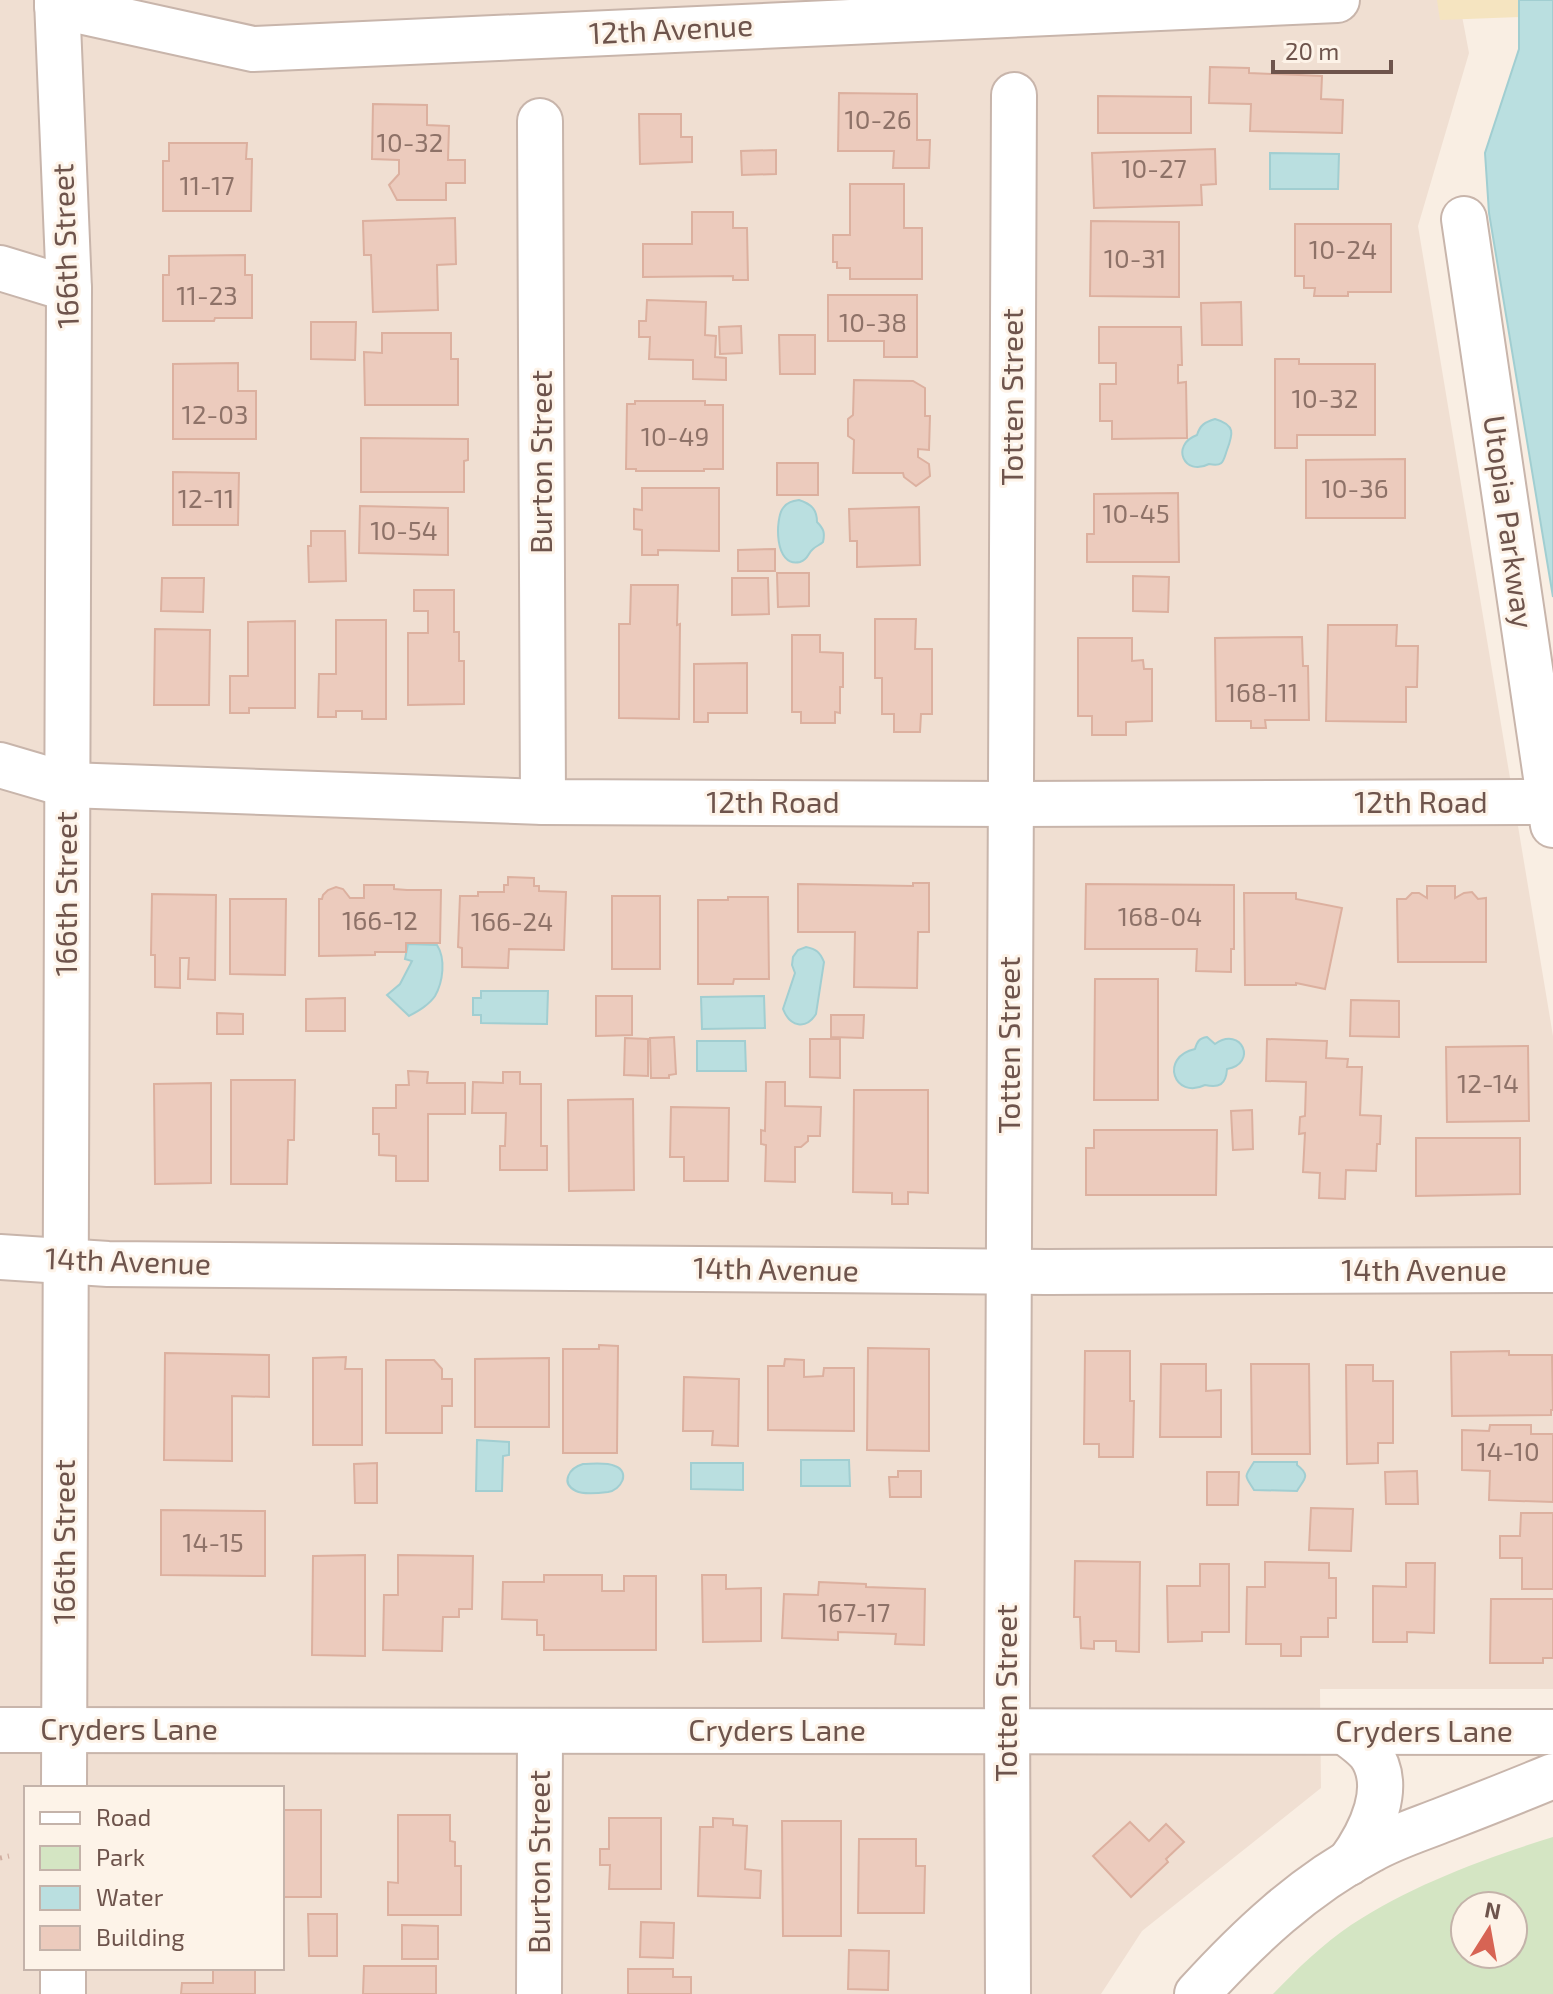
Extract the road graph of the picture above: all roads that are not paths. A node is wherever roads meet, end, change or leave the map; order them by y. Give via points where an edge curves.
1 (1337, 0) edge
2 (57, 3) edge
3 (1014, 95) dead end
4 (540, 121) dead end
5 (1464, 219) dead end
6 (0, 268) edge
7 (69, 289) junction
8 (0, 765) edge
9 (68, 785) junction
10 (543, 802) junction
11 (1011, 804) junction
12 (1551, 813) edge
13 (0, 1257) edge
14 (67, 1263) junction
15 (1553, 1270) edge
16 (1008, 1271) junction
17 (0, 1730) edge
18 (65, 1730) junction
19 (540, 1731) junction
20 (1007, 1732) junction
21 (1345, 1732) junction
22 (1553, 1732) edge
23 (1553, 1776) edge
24 (64, 1786) edge
25 (1349, 1863) junction
26 (63, 1970) edge
27 (63, 1994) edge
28 (539, 1994) edge
29 (1008, 1994) edge
30 (1197, 1994) edge

1 - 2 street, 12th Avenue via 253,49
2 - 7 street, 166th Street
3 - 11 street, Totten Street
4 - 10 street, Burton Street
5 - 12 street, Utopia Parkway
6 - 7 street
7 - 9 street, 166th Street
8 - 9 street, 12th Road
9 - 10 street, 12th Road
9 - 14 street, 166th Street
10 - 11 street, 12th Road
11 - 12 street, 12th Road
11 - 16 street, Totten Street
13 - 14 street, 14th Avenue
14 - 16 street, 14th Avenue
14 - 18 street, 166th Street
15 - 16 street, 14th Avenue
16 - 20 street, Totten Street
17 - 18 street, Cryders Lane
18 - 19 street, Cryders Lane
18 - 24 street, 166th Street
19 - 20 street, Cryders Lane
19 - 28 street, Burton Street
20 - 21 street, Cryders Lane
20 - 29 street, Totten Street
21 - 22 street, Cryders Lane
21 - 25 street via 1369,1753 1379,1780 1372,1821
23 - 25 street via 1391,1840
25 - 30 street via 1271,1919
26 - 27 street

